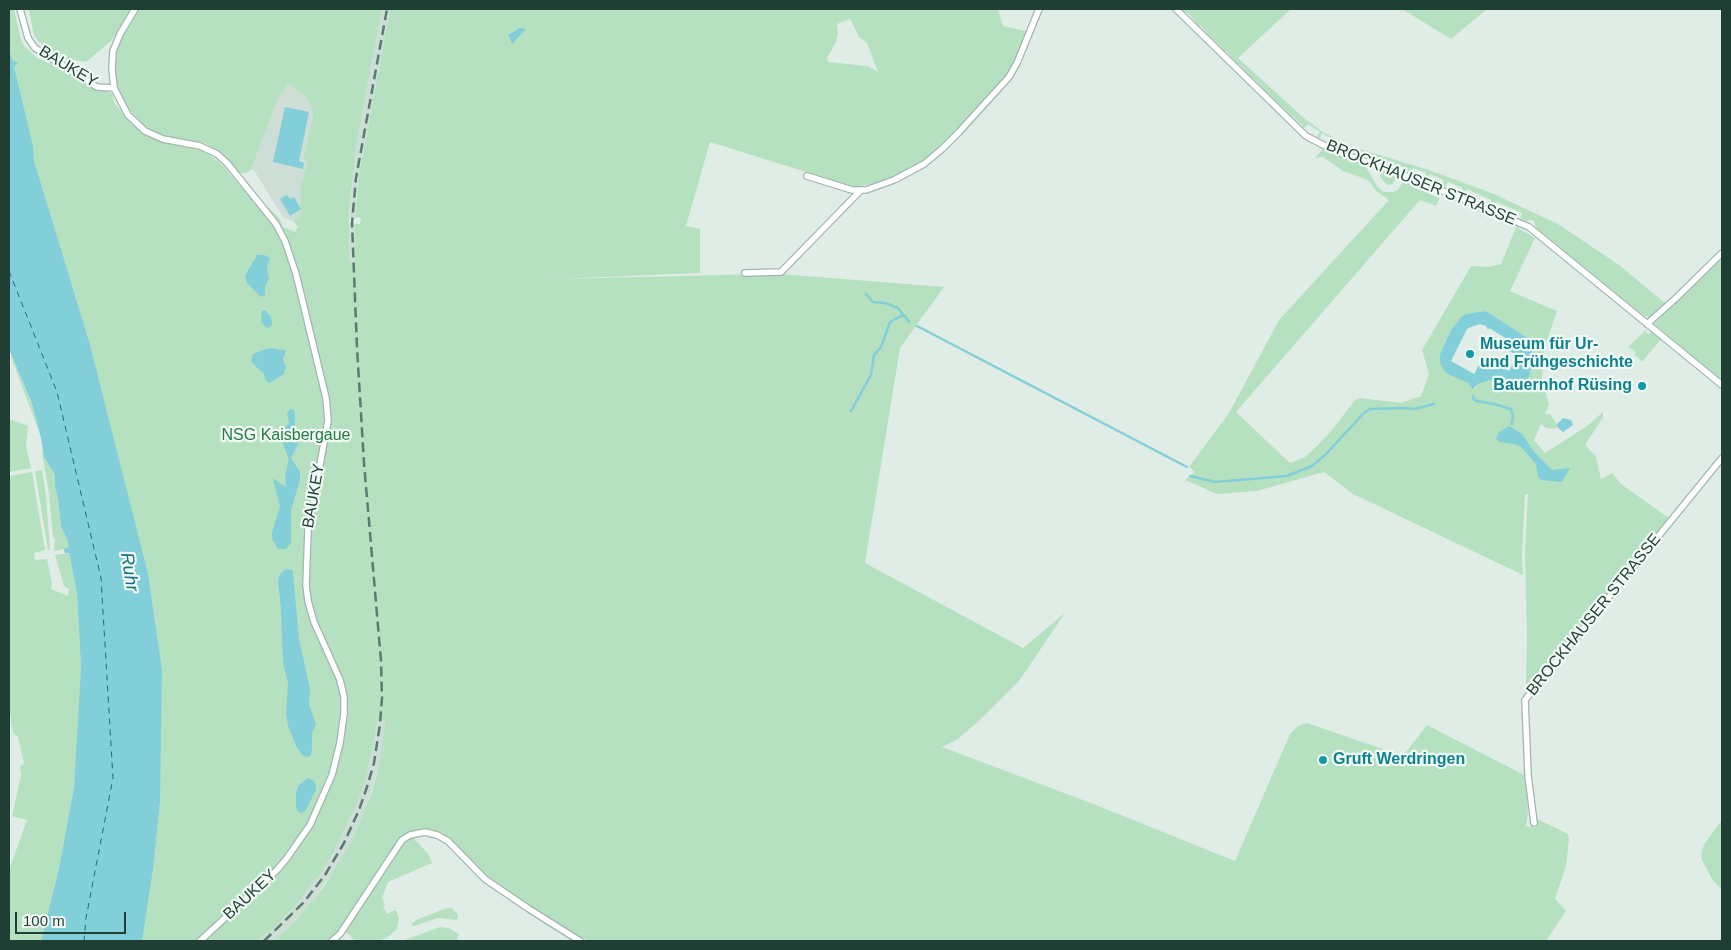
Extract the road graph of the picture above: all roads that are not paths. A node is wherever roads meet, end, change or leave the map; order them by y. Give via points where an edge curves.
1 (20, 9) edge
2 (135, 9) edge
3 (1039, 9) edge
4 (1176, 9) edge
5 (114, 88) junction
6 (807, 176) dead end
7 (861, 190) junction
8 (1722, 253) edge
9 (745, 272) dead end
10 (1647, 324) junction
11 (1722, 385) edge
12 (1722, 458) edge
13 (1534, 822) dead end
14 (200, 941) edge
15 (332, 941) edge
16 (580, 941) edge

1 - 5 street, BAUKEY via 28,38 35,48 97,86
2 - 5 street, BAUKEY via 113,51
3 - 7 street via 1009,77 959,132 909,173
4 - 10 street, BROCKHAUSER STRASSE via 1306,136 1335,151 1412,178 1529,227
5 - 14 street, BAUKEY via 128,115 145,131 163,140 200,146 217,154 276,224 296,274 326,398 328,421 308,530 306,586 314,622 344,696 340,743 332,775 310,825 287,858
6 - 7 street
7 - 9 street via 781,272
8 - 10 street
10 - 11 street, BROCKHAUSER STRASSE
12 - 13 street, BROCKHAUSER STRASSE via 1526,700 1528,775
15 - 16 street via 340,934 402,840 425,832 448,841 485,879

